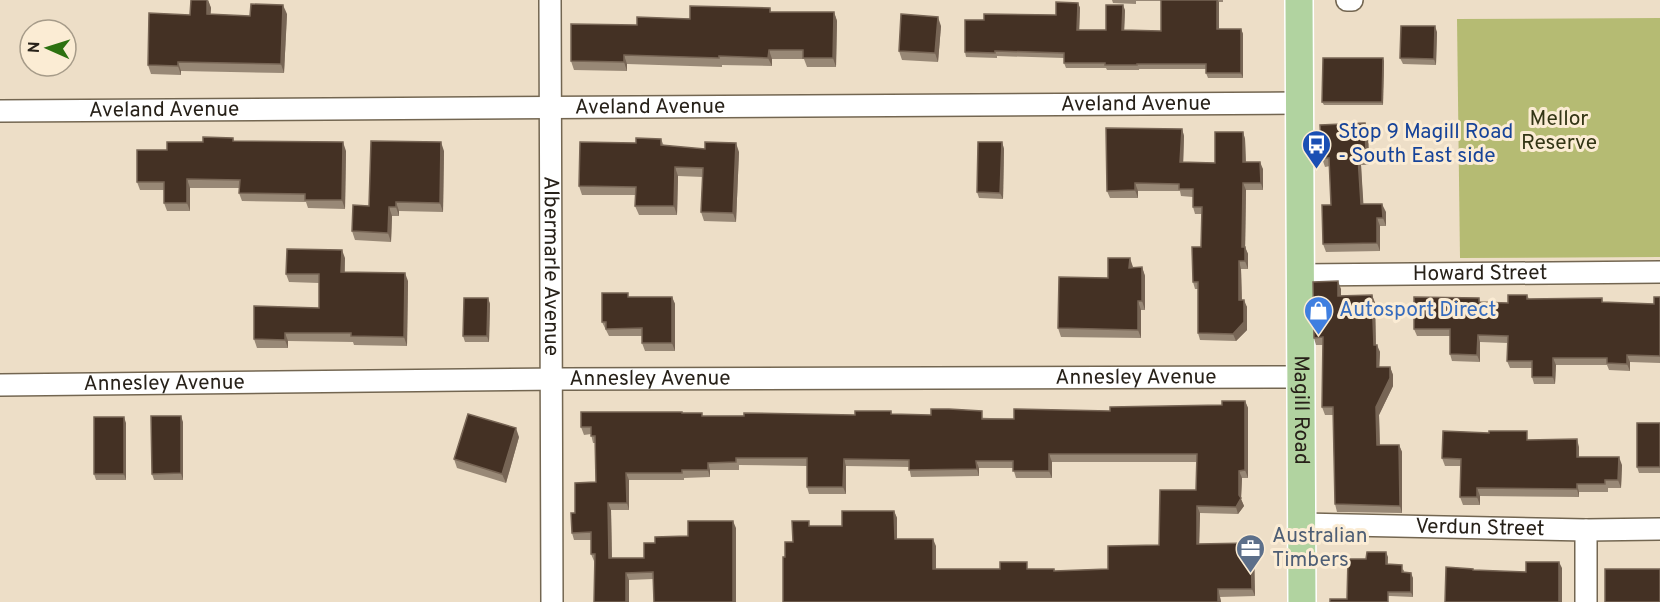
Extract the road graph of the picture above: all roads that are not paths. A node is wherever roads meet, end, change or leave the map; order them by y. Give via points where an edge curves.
1 (550, 0) edge
2 (1299, 0) edge
3 (1305, 0) edge
4 (1347, 0) edge
5 (1353, 0) edge
6 (1299, 103) junction
7 (551, 108) junction
8 (0, 111) edge
9 (1660, 272) edge
10 (1300, 275) junction
11 (1300, 377) junction
12 (552, 379) junction
13 (0, 385) edge
14 (1302, 524) junction
15 (1660, 529) edge
16 (1586, 530) junction
17 (552, 602) edge
18 (1302, 602) edge
19 (1586, 602) edge

1 - 7 street, Albermarle Avenue
2 - 3 street
2 - 6 main road, Magill Road
4 - 5 street
6 - 7 street, Aveland Avenue
6 - 10 main road, Magill Road
7 - 8 street, Aveland Avenue
7 - 12 street, Albermarle Avenue
9 - 10 street, Howard Street
10 - 11 main road, Magill Road
11 - 12 street, Annesley Avenue
11 - 14 main road, Magill Road
12 - 13 street, Annesley Avenue
12 - 17 street, Albermarle Avenue
14 - 16 street, Verdun Street
14 - 18 main road, Magill Road
15 - 16 street, Verdun Street
16 - 19 street

